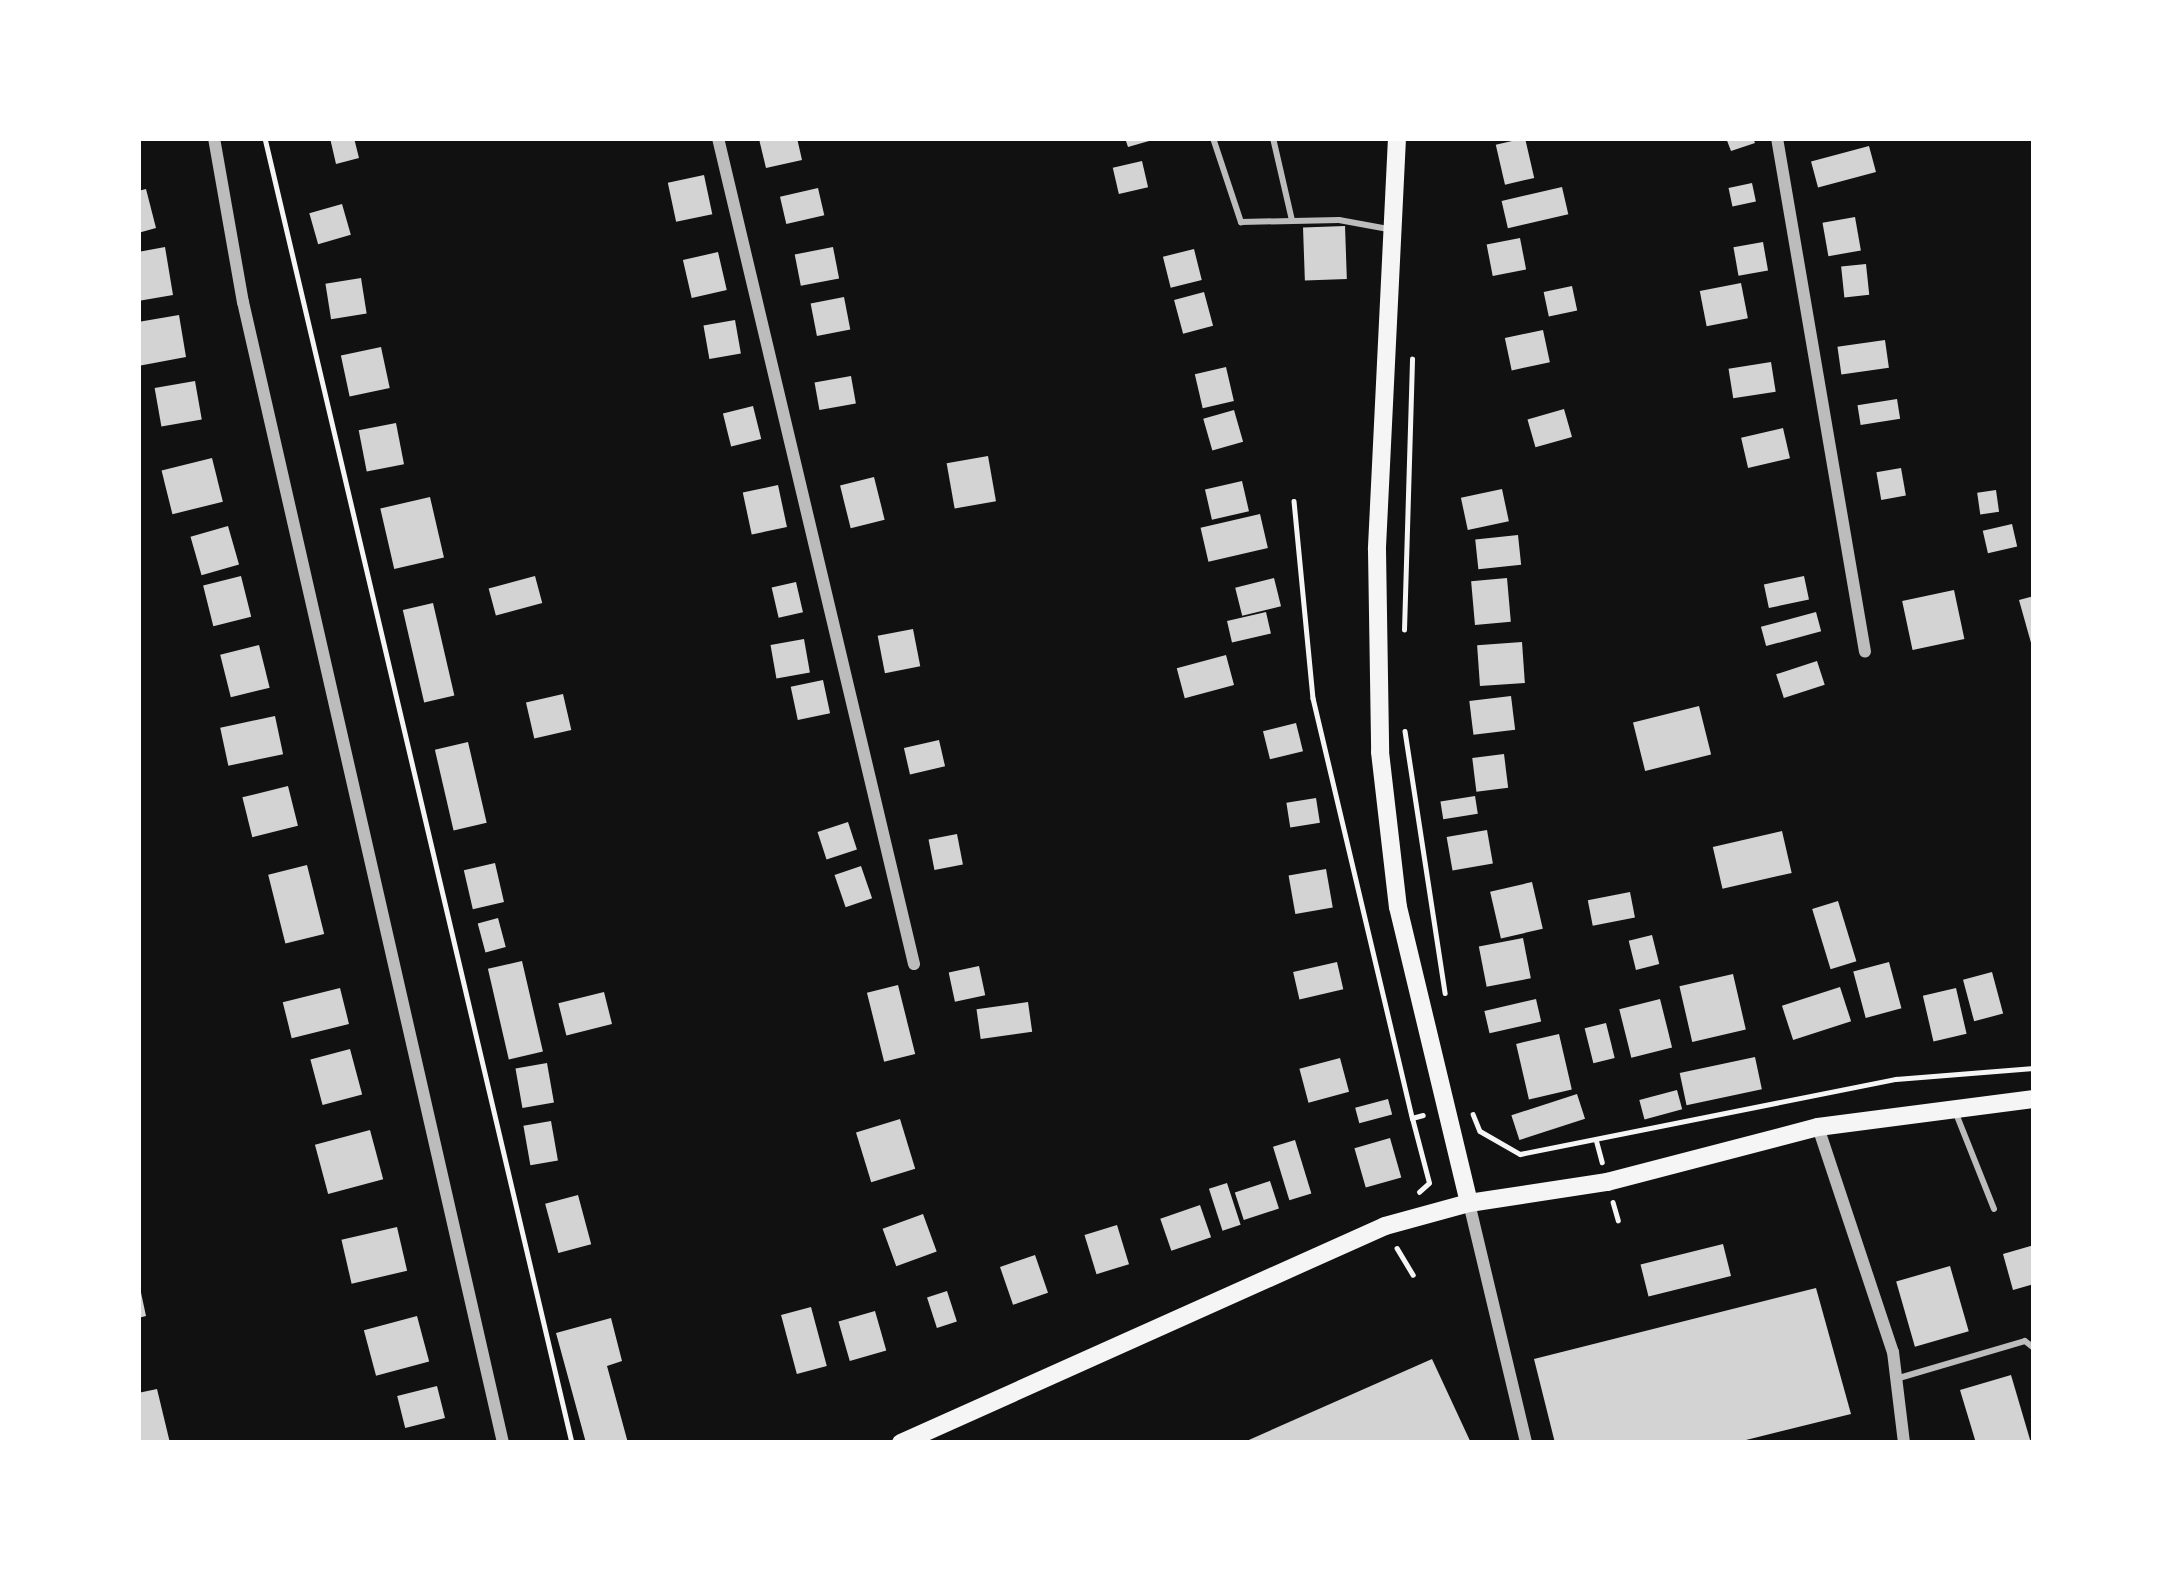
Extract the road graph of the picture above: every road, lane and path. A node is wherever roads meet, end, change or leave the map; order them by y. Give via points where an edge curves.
1 (214, 138) edge
2 (265, 138) edge
3 (718, 138) edge
4 (1214, 138) edge
5 (1273, 138) edge
6 (1397, 138) edge
7 (1777, 138) edge
8 (1292, 220) junction
9 (1392, 230) junction
10 (1412, 352) dead end
11 (1294, 502) dead end
12 (1404, 636) dead end
13 (1865, 652) dead end
14 (1405, 728) dead end
15 (914, 964) dead end
16 (1450, 1016) dead end
17 (2034, 1068) edge
18 (2034, 1099) edge
19 (1953, 1107) junction
20 (1445, 1109) junction
21 (1412, 1118) junction
22 (1818, 1127) junction
23 (1403, 1198) dead end
24 (1469, 1203) junction
25 (1994, 1209) dead end
26 (1384, 1226) junction
27 (1413, 1275) dead end
28 (2034, 1348) edge
29 (1899, 1378) junction
30 (502, 1443) edge
31 (572, 1443) edge
32 (901, 1443) edge
33 (1526, 1443) edge
34 (1904, 1443) edge

1 - 30 street via 248,325
2 - 31 path
3 - 15 street
4 - 8 lane via 1241,222
5 - 8 lane
6 - 9 main road
7 - 13 street
8 - 9 lane
9 - 20 main road via 1377,550 1380,752 1398,907
10 - 12 path
11 - 21 path via 1313,698
14 - 16 path via 1426,904
17 - 20 path via 1896,1079 1520,1154 1480,1131 1469,1104
18 - 19 main road
19 - 22 main road
19 - 25 lane
20 - 21 path
20 - 24 main road
21 - 23 path via 1429,1183
22 - 24 main road via 1607,1182
22 - 29 street
24 - 26 main road
24 - 33 street
26 - 27 path
26 - 32 main road
28 - 29 lane via 2025,1341
29 - 34 street

